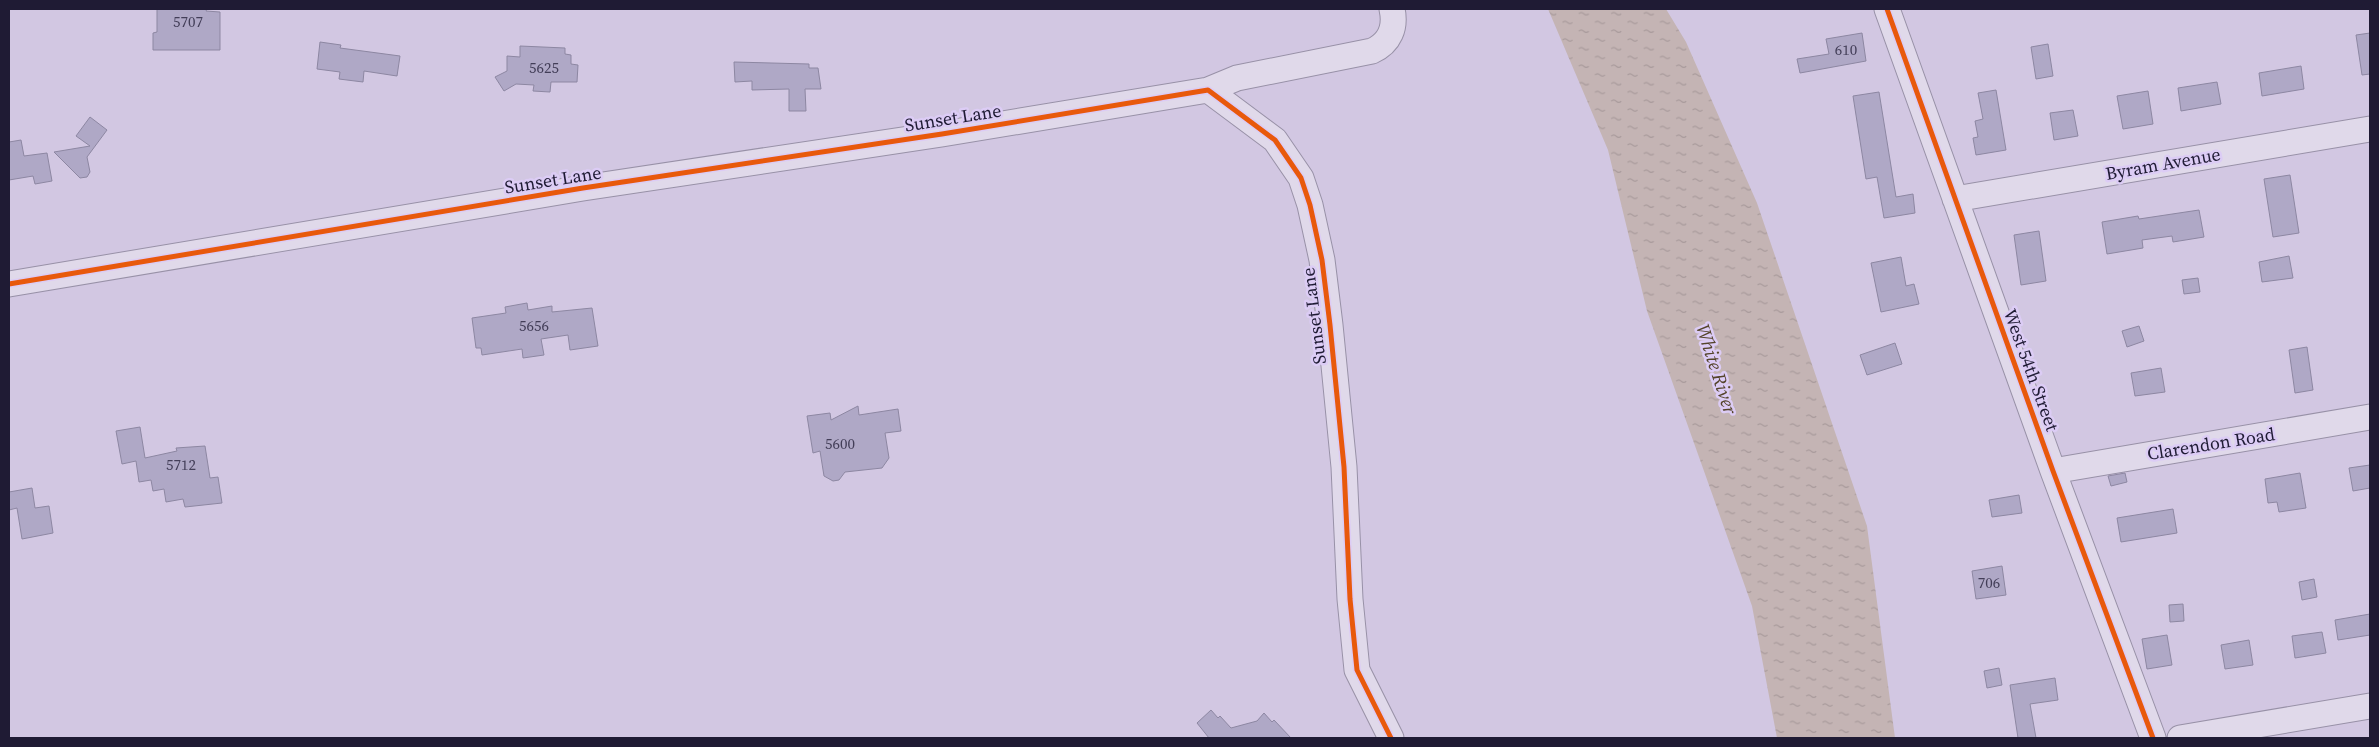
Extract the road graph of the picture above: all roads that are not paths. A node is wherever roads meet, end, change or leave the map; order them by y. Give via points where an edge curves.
1 (1392, 9) edge
2 (1887, 9) edge
3 (1208, 90) junction
4 (2370, 129) edge
5 (1955, 199) junction
6 (9, 284) edge
7 (2370, 418) edge
8 (2053, 471) junction
9 (2370, 706) edge
10 (1391, 738) edge
11 (2153, 738) edge
12 (2180, 738) edge

1 - 3 street via 1393,27 1388,38 1376,49 1238,78
2 - 5 street, West 54th Street
3 - 6 street, Sunset Lane via 583,188
3 - 10 street, Sunset Lane via 1275,140 1301,178 1310,205 1322,260 1330,325 1344,467 1357,670
4 - 5 street, Byram Avenue
5 - 8 street, West 54th Street
7 - 8 street, Clarendon Road
8 - 11 street, West 54th Street
9 - 12 street

